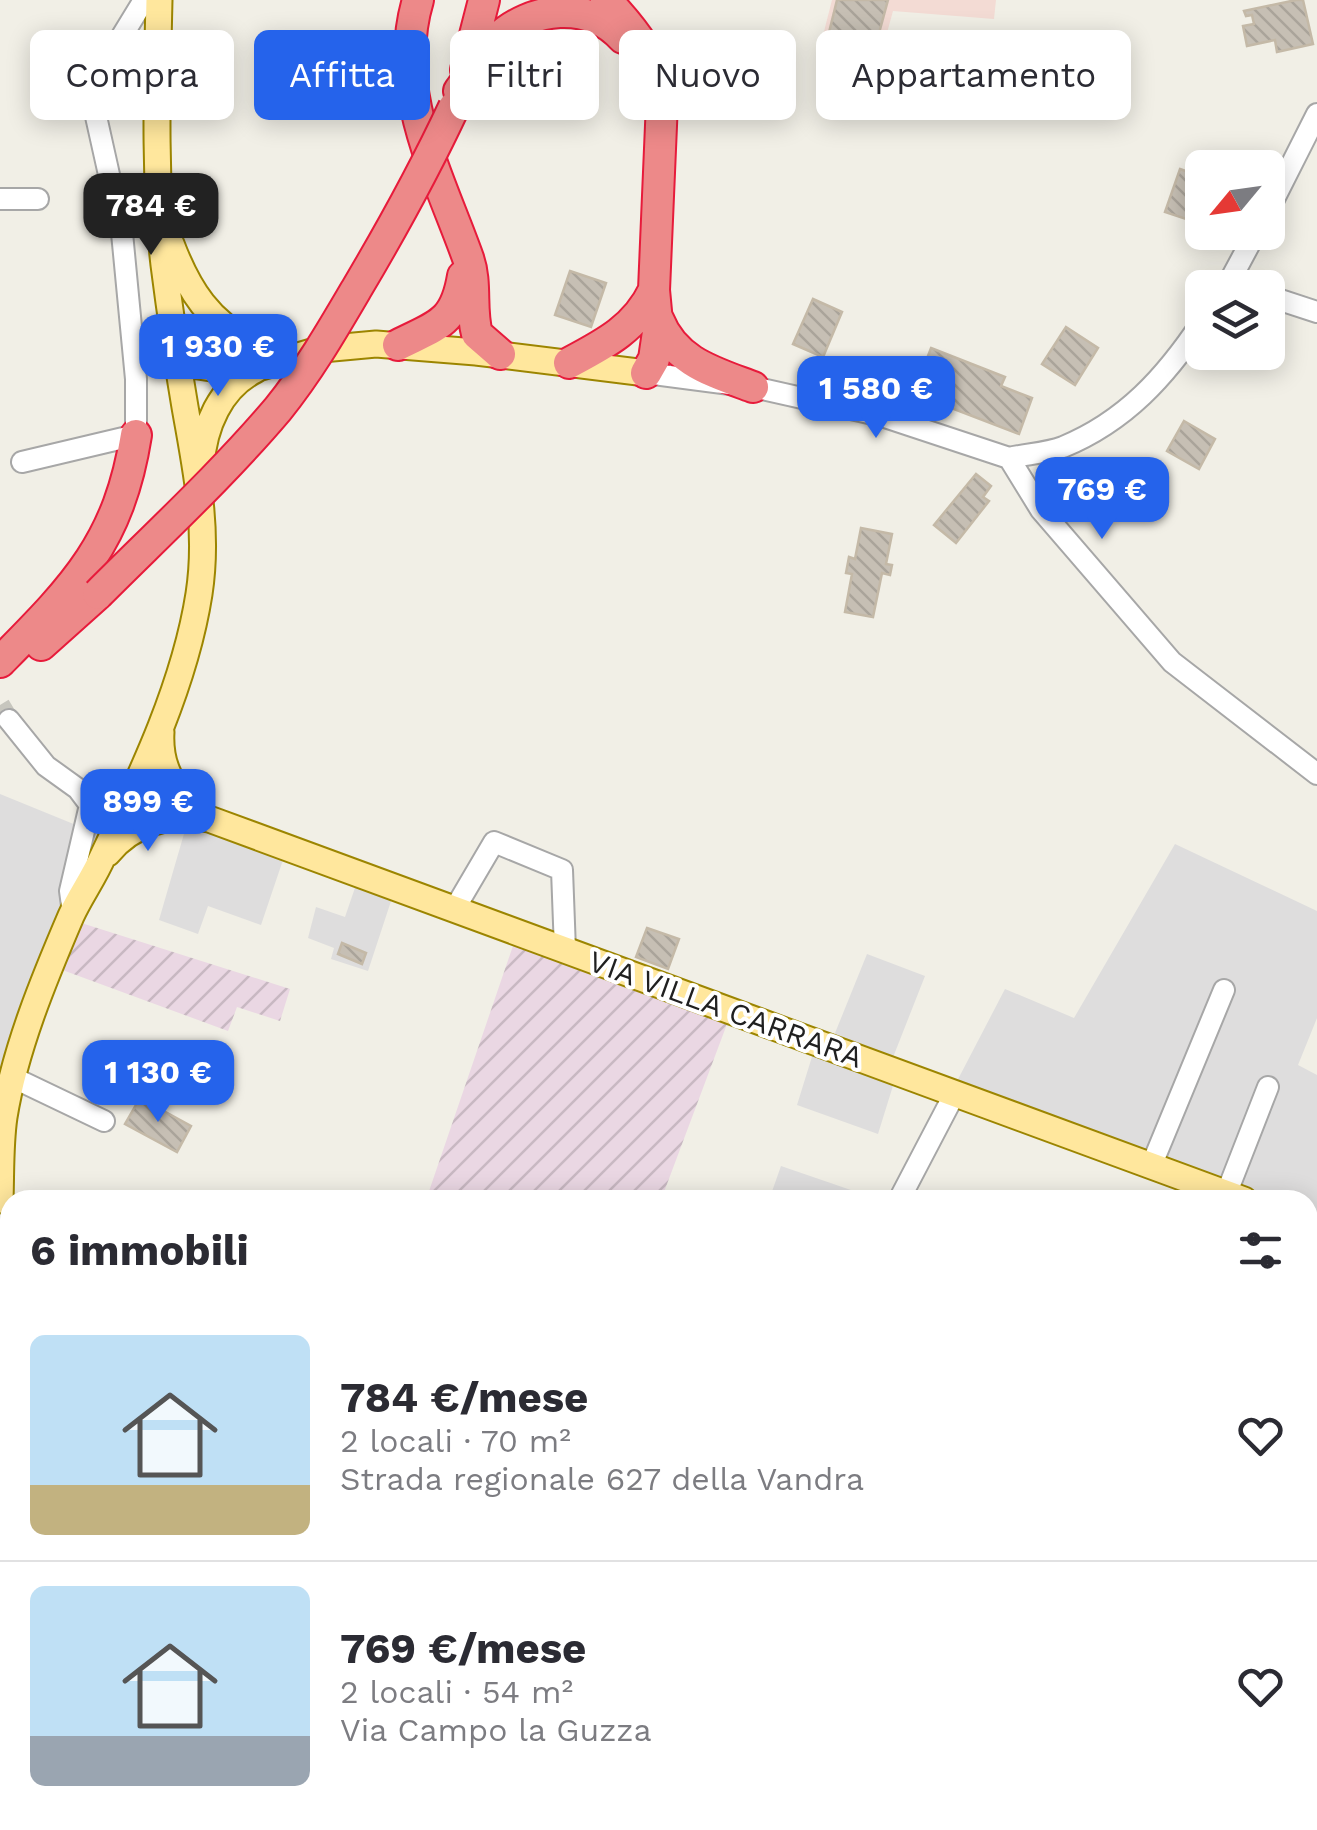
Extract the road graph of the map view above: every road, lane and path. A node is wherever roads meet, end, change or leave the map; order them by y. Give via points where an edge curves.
1 (144, 0) edge
2 (159, 0) edge
3 (418, 0) edge
4 (484, 0) edge
5 (606, 0) edge
6 (126, 30) edge
7 (158, 30) edge
8 (476, 30) edge
9 (509, 30) edge
10 (450, 112) edge
11 (1317, 114) edge
12 (97, 120) edge
13 (159, 120) edge
14 (662, 126) junction
15 (1285, 177) edge
16 (0, 198) edge
17 (38, 199) dead end
18 (160, 216) junction
19 (461, 243) junction
20 (1285, 302) edge
21 (653, 306) junction
22 (1317, 312) edge
23 (398, 345) junction
24 (1185, 348) edge
25 (500, 354) junction
26 (258, 355) junction
27 (178, 363) junction
28 (569, 363) junction
29 (646, 373) junction
30 (753, 387) junction
31 (136, 435) junction
32 (1009, 458) junction
33 (22, 462) dead end
34 (200, 480) junction
35 (0, 662) edge
36 (0, 682) edge
37 (9, 720) dead end
38 (161, 721) junction
39 (1317, 774) edge
40 (132, 791) junction
41 (194, 815) junction
42 (101, 860) junction
43 (454, 910) junction
44 (72, 913) junction
45 (565, 950) junction
46 (1224, 990) dead end
47 (12, 1077) junction
48 (1268, 1087) dead end
49 (954, 1093) junction
50 (104, 1121) dead end
51 (1152, 1164) junction
52 (1, 1190) edge
53 (904, 1190) edge
54 (1219, 1190) edge
55 (1237, 1190) edge

1 - 6 street
2 - 7 main road
3 - 19 highway via 411,40 414,102
4 - 8 highway
5 - 14 highway via 645,44 659,76
9 - 14 highway via 551,12 604,20 645,72
10 - 36 highway, bridge via 369,268 280,407 98,594
11 - 15 street
12 - 31 street via 122,233
13 - 18 main road
14 - 21 highway
16 - 17 street
18 - 26 main road via 199,301
18 - 27 main road
19 - 23 highway via 464,275 453,311 440,326
19 - 25 highway via 472,272 477,334
20 - 22 street
21 - 28 highway via 618,336
21 - 29 highway via 639,353
21 - 30 highway via 670,342 686,357
23 - 25 main road
23 - 26 main road
24 - 32 street via 1128,410 1062,448
25 - 28 main road
26 - 27 main road via 222,372
26 - 34 main road via 218,404
27 - 34 main road
28 - 29 main road
29 - 30 street
30 - 32 street via 882,416
31 - 33 street
31 - 35 highway via 123,498 106,538 70,588
32 - 39 street via 1041,510 1172,662
34 - 38 main road via 200,591
37 - 44 street via 90,806 70,891
38 - 40 main road
38 - 41 main road via 165,770
40 - 41 main road, VIA VILLA CARRARA via 167,794
40 - 42 main road
41 - 42 main road via 144,825
41 - 43 main road, VIA VILLA CARRARA
42 - 44 main road
43 - 45 main road, VIA VILLA CARRARA
43 - 45 street via 494,842 562,870
44 - 47 main road
45 - 49 main road, VIA VILLA CARRARA
46 - 51 street
47 - 50 street
47 - 52 main road
48 - 55 street
49 - 51 main road, VIA VILLA CARRARA
49 - 53 street
51 - 54 main road, VIA VILLA CARRARA

